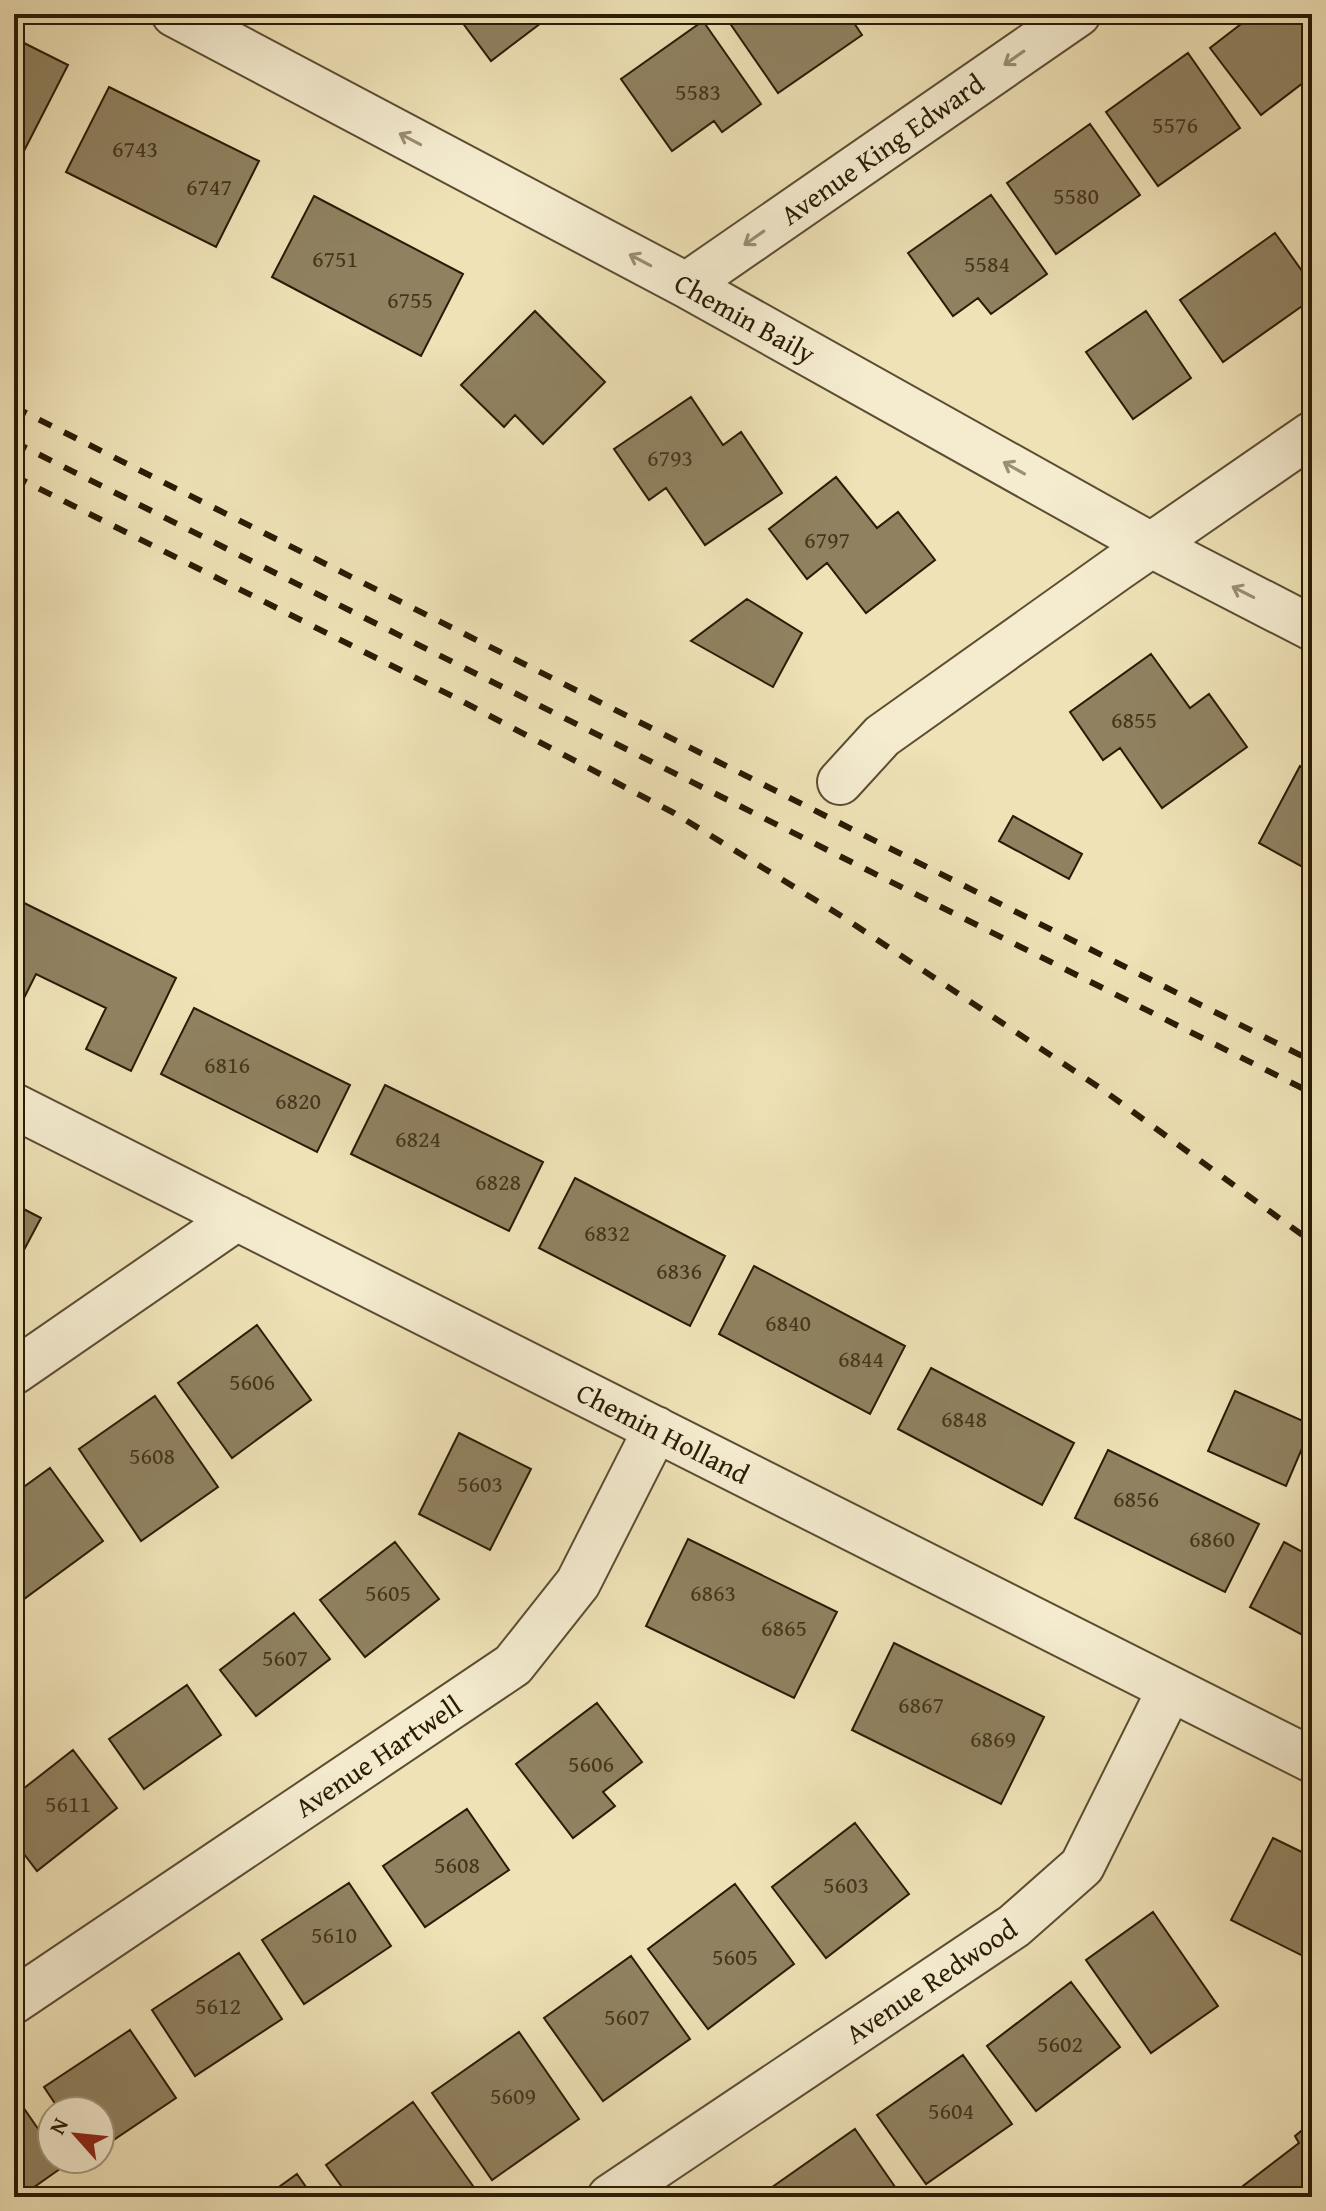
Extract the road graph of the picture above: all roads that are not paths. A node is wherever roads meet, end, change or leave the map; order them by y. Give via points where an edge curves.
1 (1078, 14) edge
2 (192, 17) edge
3 (686, 285) junction
4 (1312, 434) edge
5 (1151, 545) junction
6 (1312, 628) edge
7 (840, 782) dead end
8 (14, 1106) edge
9 (237, 1218) junction
10 (14, 1372) edge
11 (656, 1429) junction
12 (1170, 1689) junction
13 (1312, 1760) edge
14 (14, 2001) edge
15 (610, 2197) edge

1 -> 3 street, Avenue King Edward
3 -> 2 street, Chemin Baily
5 -> 3 street, Chemin Baily
4 - 5 street
6 -> 5 street, Chemin Baily
5 - 7 street via 882,736
8 - 9 street, Chemin Holland
9 - 10 street
9 - 11 street, Chemin Holland
11 - 12 street, Chemin Holland
11 - 14 street, Avenue Hartwell via 578,1583 513,1665
12 - 13 street, Chemin Holland
12 - 15 street, Avenue Redwood via 1082,1866 1014,1926

